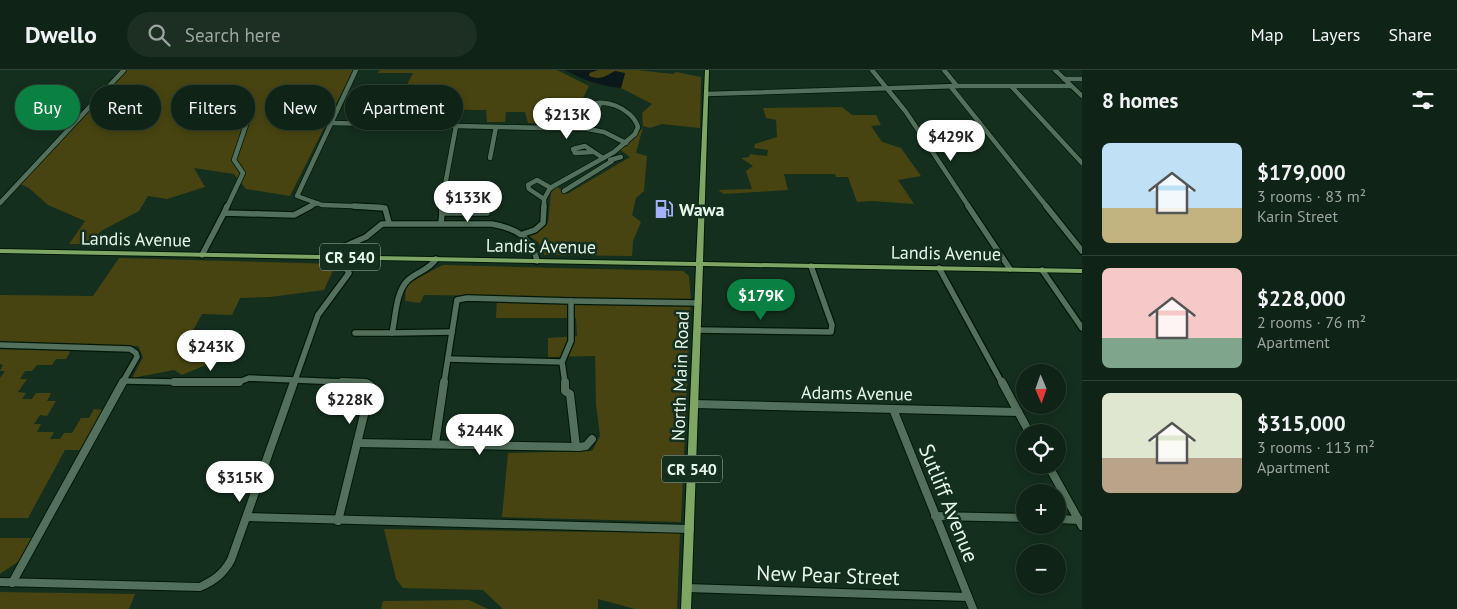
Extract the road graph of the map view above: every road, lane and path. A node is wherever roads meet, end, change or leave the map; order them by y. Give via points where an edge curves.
1 (124, 70) edge
2 (356, 70) edge
3 (707, 70) edge
4 (872, 70) edge
5 (944, 70) edge
6 (1055, 70) edge
7 (1064, 79) junction
8 (1082, 79) edge
9 (957, 86) junction
10 (1072, 86) junction
11 (951, 87) junction
12 (1012, 87) junction
13 (888, 90) junction
14 (706, 94) junction
15 (1082, 96) edge
16 (600, 103) dead end
17 (335, 116) edge
18 (463, 126) edge
19 (496, 127) junction
20 (245, 130) edge
21 (329, 130) edge
22 (455, 130) edge
23 (626, 143) junction
24 (593, 152) dead end
25 (604, 157) junction
26 (620, 157) dead end
27 (490, 158) dead end
28 (612, 161) junction
29 (1082, 163) edge
30 (566, 179) junction
31 (575, 184) junction
32 (551, 188) junction
33 (564, 191) dead end
34 (544, 199) junction
35 (0, 203) edge
36 (317, 203) junction
37 (224, 213) junction
38 (442, 213) junction
39 (487, 213) dead end
40 (388, 223) junction
41 (441, 223) junction
42 (523, 234) junction
43 (0, 251) edge
44 (1082, 251) edge
45 (202, 255) junction
46 (331, 257) junction
47 (346, 257) junction
48 (436, 259) junction
49 (537, 261) junction
50 (700, 264) junction
51 (811, 266) junction
52 (939, 268) junction
53 (1010, 269) junction
54 (1042, 270) junction
55 (1082, 271) edge
56 (572, 301) junction
57 (699, 303) junction
58 (1082, 328) edge
59 (698, 330) junction
60 (452, 332) junction
61 (355, 333) dead end
62 (392, 333) junction
63 (0, 345) edge
64 (448, 359) junction
65 (562, 362) junction
66 (295, 380) junction
67 (126, 381) junction
68 (695, 404) junction
69 (1016, 408) edge
70 (893, 409) junction
71 (1016, 412) edge
72 (592, 439) dead end
73 (357, 443) junction
74 (435, 444) junction
75 (576, 447) junction
76 (1053, 474) edge
77 (935, 516) junction
78 (247, 517) junction
79 (1016, 518) edge
80 (1066, 520) edge
81 (338, 521) junction
82 (1080, 523) edge
83 (690, 529) junction
84 (0, 582) edge
85 (12, 583) junction
86 (687, 588) junction
87 (968, 597) junction
88 (686, 609) edge
89 (973, 609) edge

1 - 35 street
2 - 17 street
3 - 14 main road, North Main Road
4 - 13 street
5 - 9 street
6 - 7 street
7 - 8 street
7 - 10 street
9 - 11 street
9 - 12 street
10 - 12 street
10 - 15 street
11 - 13 street
11 - 44 street
12 - 29 street
13 - 14 street
13 - 53 street
14 - 50 main road, North Main Road
16 - 23 street via 610,103 636,120 636,131
18 - 19 street
19 - 23 street via 594,129
19 - 27 street
20 - 37 street via 234,155 243,173
21 - 36 street via 297,196
22 - 38 street
23 - 25 street
24 - 25 street
25 - 28 street
25 - 30 street
26 - 28 street
28 - 31 street
30 - 31 street
30 - 32 street
31 - 33 street
32 - 34 street
32 - 34 street via 537,180 528,186
34 - 42 street via 543,224
36 - 37 street via 294,215
36 - 40 street via 336,207 385,208
37 - 45 street
38 - 39 street
38 - 41 street
40 - 41 street
40 - 46 street via 375,227 364,239 339,248
41 - 42 street via 504,226
42 - 49 street via 535,247
43 - 45 main road, Landis Avenue / CR 540
45 - 46 main road, Landis Avenue / CR 540
46 - 47 main road, Landis Avenue / CR 540
47 - 48 main road, Landis Avenue / CR 540
47 - 66 street via 344,265 349,271 344,285 323,303
48 - 49 main road, Landis Avenue / CR 540
48 - 62 street via 431,268 402,286
49 - 50 main road, Landis Avenue / CR 540
50 - 51 main road, Landis Avenue
50 - 57 main road, North Main Road / CR 540
51 - 52 main road, Landis Avenue
51 - 59 street via 833,328 831,332
52 - 53 main road, Landis Avenue
52 - 69 street
53 - 54 main road, Landis Avenue
54 - 55 main road, Landis Avenue
54 - 58 street
56 - 57 street
56 - 60 street via 457,300
56 - 65 street via 573,338
57 - 59 main road, North Main Road / CR 540
59 - 68 main road, North Main Road / CR 540
60 - 62 street
60 - 64 street
61 - 62 street
63 - 67 street via 130,349 137,357
64 - 65 street
64 - 74 street
65 - 75 street via 565,391 571,400
66 - 67 street via 249,378 224,383
66 - 73 street via 366,383 371,386
66 - 78 street
67 - 85 street
68 - 70 street, Adams Avenue
68 - 83 main road, North Main Road / CR 540
70 - 71 street, Adams Avenue
70 - 77 street, Sutliff Avenue
72 - 75 street via 586,446
73 - 74 street
73 - 81 street
74 - 75 street
76 - 82 street
77 - 79 street
77 - 87 street, Sutliff Avenue
78 - 81 street
78 - 85 street via 225,571 216,580 200,587
80 - 82 street
81 - 83 street
83 - 86 main road, North Main Road / CR 540
84 - 85 street
86 - 87 street, New Pear Street
86 - 88 main road, North Main Road / CR 540
87 - 89 street, Sutliff Avenue

